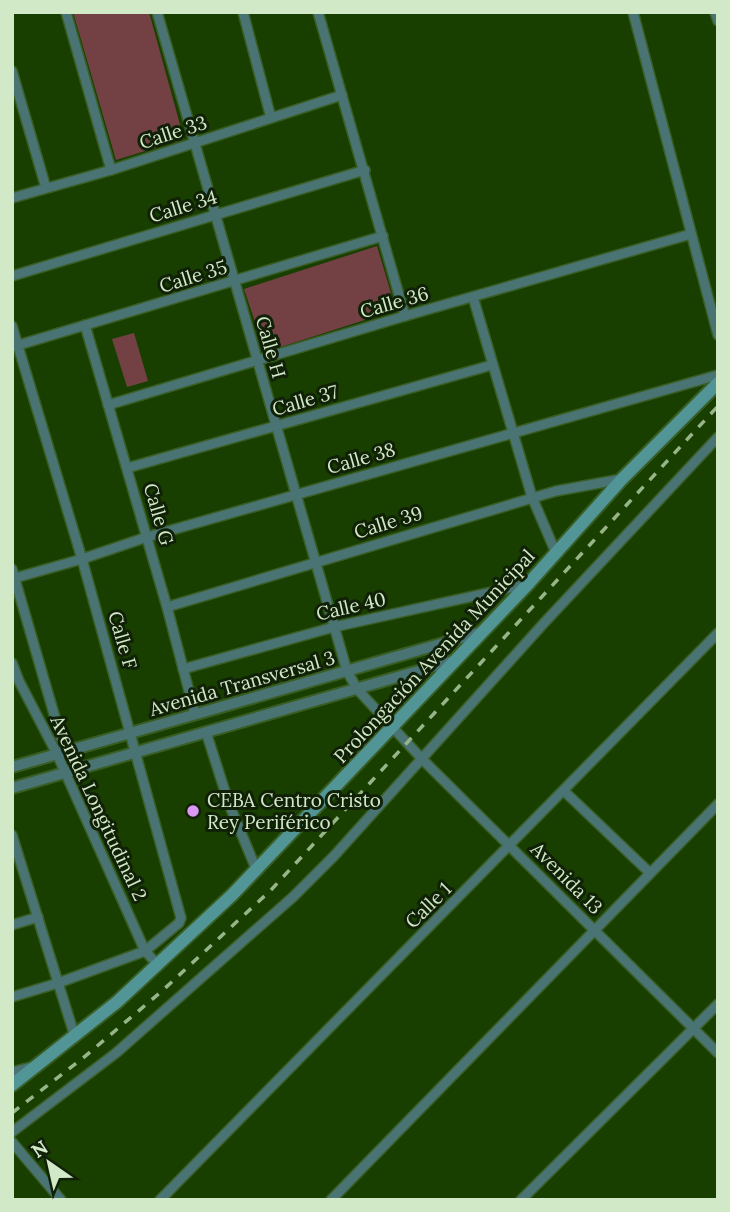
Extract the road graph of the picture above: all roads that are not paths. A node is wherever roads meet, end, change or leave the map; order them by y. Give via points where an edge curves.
1 (66, 12) edge
2 (157, 12) edge
3 (243, 12) edge
4 (318, 12) edge
5 (633, 12) edge
6 (715, 12) edge
7 (718, 21) edge
8 (12, 71) edge
9 (342, 95) junction
10 (271, 118) junction
11 (194, 143) junction
12 (111, 170) junction
13 (365, 170) junction
14 (46, 188) junction
15 (12, 198) edge
16 (215, 215) junction
17 (691, 234) junction
18 (383, 236) junction
19 (12, 276) edge
20 (234, 282) junction
21 (473, 297) junction
22 (405, 316) junction
23 (85, 325) junction
24 (12, 326) edge
25 (718, 335) edge
26 (15, 346) edge
27 (257, 361) junction
28 (492, 365) junction
29 (718, 376) edge
30 (718, 383) edge
31 (108, 405) junction
32 (276, 426) junction
33 (512, 432) junction
34 (718, 437) edge
35 (127, 468) junction
36 (622, 479) junction
37 (296, 496) junction
38 (532, 497) junction
39 (147, 537) junction
40 (556, 553) junction
41 (82, 559) junction
42 (315, 562) junction
43 (14, 574) edge
44 (529, 583) junction
45 (167, 607) junction
46 (334, 627) junction
47 (482, 632) junction
48 (718, 633) edge
49 (453, 661) junction
50 (12, 663) edge
51 (183, 669) junction
52 (346, 671) junction
53 (16, 682) edge
54 (357, 689) junction
55 (195, 714) junction
56 (393, 727) junction
57 (206, 732) junction
58 (131, 733) junction
59 (136, 752) junction
60 (61, 753) junction
61 (423, 760) junction
62 (12, 767) edge
63 (65, 773) junction
64 (12, 788) edge
65 (564, 791) junction
66 (718, 804) edge
67 (12, 835) edge
68 (510, 846) junction
69 (16, 863) edge
70 (257, 871) junction
71 (650, 873) junction
72 (38, 918) junction
73 (12, 925) edge
74 (594, 929) junction
75 (145, 951) junction
76 (158, 965) junction
77 (58, 983) junction
78 (12, 997) edge
79 (718, 1004) edge
80 (693, 1029) junction
81 (75, 1037) junction
82 (718, 1053) edge
83 (40, 1065) junction
84 (12, 1072) edge
85 (12, 1085) edge
86 (12, 1132) edge
87 (12, 1142) edge
88 (61, 1200) edge
89 (160, 1200) edge
90 (331, 1200) edge
91 (521, 1200) edge

1 - 12 street
2 - 11 street, Calle H
3 - 10 street
4 - 9 street
5 - 17 street
6 - 7 street
8 - 14 street
9 - 10 street, Calle 33
9 - 13 street
10 - 11 street, Calle 33
11 - 12 street, Calle 33
11 - 16 street, Calle H
12 - 14 street, Calle 33
13 - 16 street, Calle 34
13 - 18 street
14 - 15 street, Calle 33
16 - 19 street, Calle 34
16 - 20 street, Calle H
17 - 21 street, Calle 36
17 - 25 street
18 - 20 street, Calle 35
18 - 22 street
20 - 23 street, Calle 35
20 - 27 street, Calle H
21 - 22 street, Calle 36
21 - 28 street
22 - 27 street, Calle 36
23 - 26 street, Calle 35
23 - 31 street, Calle G
24 - 26 street, Calle F
26 - 41 street, Calle F
27 - 31 street, Calle 36
27 - 32 street, Calle H
28 - 32 street, Calle 37
28 - 33 street
29 - 33 street, Calle 38
30 - 36 main road, Prolongación Avenida Municipal
31 - 35 street, Calle G
32 - 35 street, Calle 37
32 - 37 street, Calle H
33 - 37 street, Calle 38
33 - 38 street
34 - 61 street
35 - 39 street, Calle G
36 - 38 street, Calle 39
36 - 40 main road, Prolongación Avenida Municipal
37 - 39 street, Calle 38
37 - 42 street, Calle H
38 - 40 street
38 - 42 street, Calle 39
39 - 41 street, Calle 38
39 - 45 street, Calle G
40 - 44 main road, Prolongación Avenida Municipal
41 - 43 street, Calle 38
41 - 58 street, Calle F
42 - 45 street, Calle 39
42 - 46 street, Calle H
43 - 60 street
44 - 46 street, Calle 40
44 - 47 main road, Prolongación Avenida Municipal
45 - 51 street, Calle G
46 - 51 street, Calle 40
46 - 52 street, Calle H
47 - 49 main road, Prolongación Avenida Municipal
47 - 52 street, Avenida Transversal 3
48 - 65 street, Calle 1
49 - 54 street, Avenida Transversal 3
49 - 56 main road, Prolongación Avenida Municipal
50 - 53 street, Avenida Longitudinal 2
51 - 55 street, Calle G
52 - 54 street, Calle H
52 - 55 street, Avenida Transversal 3
53 - 60 street, Avenida Longitudinal 2
54 - 56 street, Calle H
54 - 57 street, Avenida Transversal 3
55 - 58 street, Avenida Transversal 3
56 - 61 street, Avenida 13
56 - 70 main road, Prolongación Avenida Municipal
57 - 59 street, Avenida Transversal 3
57 - 70 street
58 - 59 street, Calle F
58 - 60 street, Avenida Transversal 3
59 - 63 street, Avenida Transversal 3
59 - 75 street, Calle F via 181,918
60 - 62 street, Avenida Transversal 3
60 - 63 street, Avenida Longitudinal 2
61 - 68 street, Avenida 13
61 - 86 street via 293,897 116,1053
63 - 64 street, Avenida Transversal 3
63 - 75 street, Avenida Longitudinal 2
65 - 68 street, Calle 1
65 - 71 street
66 - 71 street
67 - 69 street
68 - 74 street, Avenida 13
68 - 89 street, Calle 1
69 - 72 street
70 - 76 main road, Prolongación Avenida Municipal
71 - 74 street
72 - 73 street
72 - 77 street
74 - 80 street, Avenida 13
74 - 90 street
75 - 76 street, Avenida Longitudinal 2
75 - 77 street
76 - 81 main road, Prolongación Avenida Municipal
77 - 78 street
77 - 81 street
79 - 80 street
80 - 82 street, Avenida 13
80 - 91 street
81 - 83 main road, Prolongación Avenida Municipal
83 - 84 street
83 - 85 main road, Prolongación Avenida Municipal
87 - 88 street

